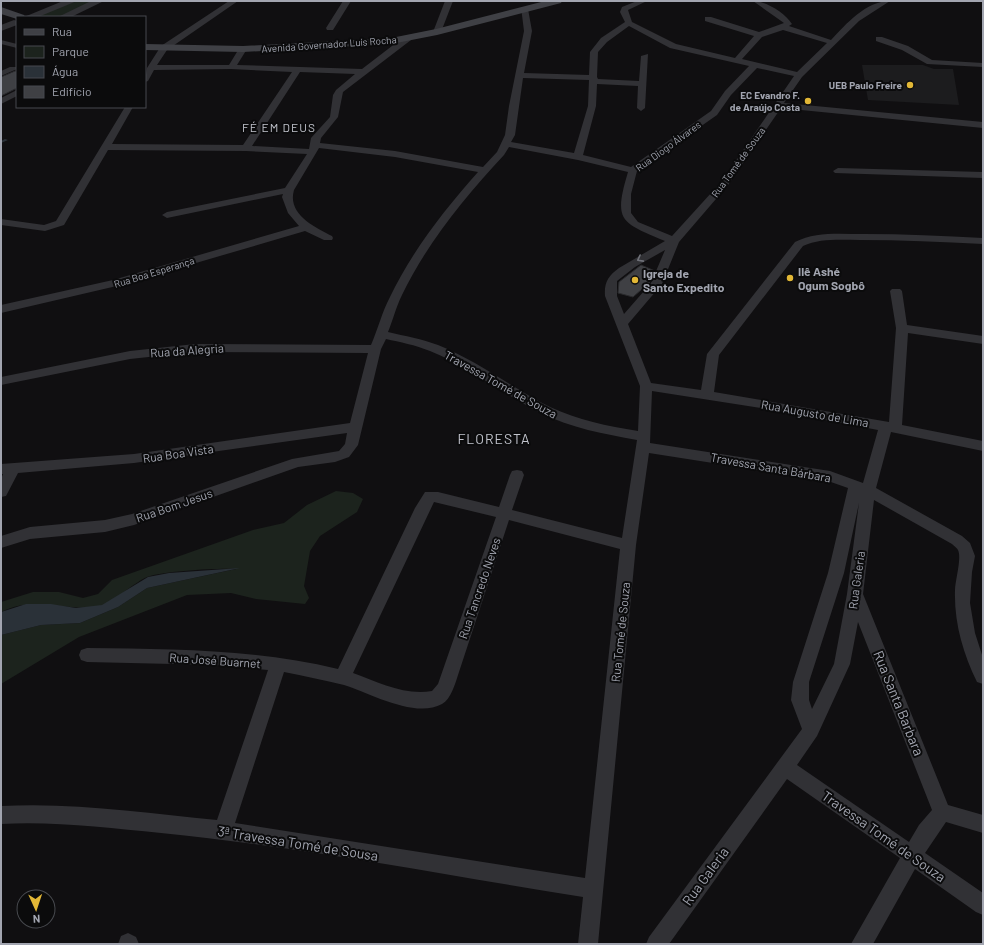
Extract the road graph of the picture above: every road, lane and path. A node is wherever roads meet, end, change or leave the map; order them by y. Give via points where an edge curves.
1 (72, 1) edge
2 (99, 1) edge
3 (234, 1) edge
4 (347, 1) edge
5 (449, 1) edge
6 (557, 1) edge
7 (642, 1) edge
8 (757, 1) edge
9 (886, 1) edge
10 (524, 9) junction
11 (1, 10) edge
12 (32, 16) edge
13 (65, 16) edge
14 (1, 18) edge
15 (708, 19) dead end
16 (16, 21) edge
17 (629, 22) junction
18 (783, 27) junction
19 (1, 28) edge
20 (330, 28) dead end
21 (437, 32) junction
22 (759, 35) junction
23 (408, 38) junction
24 (879, 39) dead end
25 (1, 42) edge
26 (833, 43) junction
27 (16, 46) edge
28 (146, 47) edge
29 (164, 48) junction
30 (243, 49) junction
31 (645, 56) dead end
32 (737, 60) junction
33 (150, 65) edge
34 (755, 65) junction
35 (983, 65) edge
36 (231, 67) junction
37 (13, 69) dead end
38 (297, 70) junction
39 (363, 72) junction
40 (1, 74) edge
41 (520, 75) junction
42 (800, 75) junction
43 (146, 76) edge
44 (594, 80) junction
45 (643, 84) junction
46 (16, 94) edge
47 (1, 101) edge
48 (779, 104) junction
49 (128, 108) edge
50 (641, 108) dead end
51 (983, 125) edge
52 (506, 144) junction
53 (105, 147) junction
54 (246, 148) junction
55 (314, 149) junction
56 (578, 157) junction
57 (485, 170) junction
58 (633, 170) junction
59 (838, 171) dead end
60 (983, 175) edge
61 (290, 190) junction
62 (167, 215) dead end
63 (1, 222) edge
64 (306, 226) junction
65 (328, 238) dead end
66 (674, 241) junction
67 (983, 241) edge
68 (896, 291) dead end
69 (1, 309) edge
70 (622, 324) junction
71 (902, 328) junction
72 (382, 335) junction
73 (983, 340) edge
74 (375, 349) junction
75 (1, 381) edge
76 (646, 386) junction
77 (707, 394) junction
78 (354, 426) junction
79 (890, 427) junction
80 (643, 442) junction
81 (983, 446) edge
82 (7, 469) edge
83 (517, 475) dead end
84 (862, 488) junction
85 (1, 492) edge
86 (505, 513) junction
87 (1, 542) edge
88 (628, 545) junction
89 (855, 594) junction
90 (87, 656) dead end
91 (278, 664) junction
92 (983, 676) edge
93 (343, 678) junction
94 (437, 698) joint
95 (811, 730) junction
96 (785, 767) junction
97 (942, 812) junction
98 (1, 815) edge
99 (983, 824) edge
100 (223, 830) junction
101 (912, 855) junction
102 (594, 889) junction
103 (983, 905) edge
104 (588, 944) edge
105 (656, 944) edge
106 (860, 944) edge

1 - 12 street
2 - 13 street
3 - 29 street
4 - 20 street
5 - 21 street
6 - 10 main road, Avenida Governador Luís Rocha
7 - 17 street via 625,9
8 - 18 street via 786,21 788,24
9 - 26 street, Rua Tomé de Souza via 856,19
10 - 21 main road, Avenida Governador Luís Rocha
10 - 41 street via 528,31
11 - 16 main road
14 - 16 main road
15 - 22 street
16 - 19 street
17 - 32 street via 673,46
17 - 44 street via 604,40 594,52
18 - 22 street
18 - 26 street
21 - 23 main road, Avenida Governador Luís Rocha
22 - 32 street
23 - 30 main road, Avenida Governador Luís Rocha via 368,43
23 - 39 street
24 - 35 street via 905,48 930,62
25 - 27 street
26 - 42 street, Rua Tomé de Souza
28 - 29 main road, Avenida Governador Luís Rocha
29 - 30 main road, Avenida Governador Luís Rocha
29 - 33 street
30 - 36 street
31 - 45 street
32 - 34 street
33 - 36 street
33 - 43 street
34 - 42 street
34 - 58 street, Rua Diogo Álvares via 728,93 714,113
36 - 38 street
37 - 40 street
38 - 39 street
38 - 54 street
39 - 55 street via 337,95 334,117 316,138
41 - 44 street
41 - 52 street via 510,136
42 - 48 street, Rua Tomé de Souza
44 - 45 street
44 - 56 street via 592,106
45 - 50 street
46 - 47 street
48 - 51 street
48 - 66 street, Rua Tomé de Souza via 725,183
49 - 53 street
52 - 56 street
52 - 57 street
53 - 54 street
53 - 63 street via 60,223 45,228
54 - 55 street
55 - 57 street via 395,154
55 - 61 street
56 - 58 street
57 - 72 street via 441,223 398,290
58 - 66 street, Rua Diogo Álvares via 626,194 626,213 634,224
59 - 60 street
61 - 62 street
61 - 64 street via 287,197 293,213
64 - 65 street
64 - 69 street, Rua Boa Esperança via 116,283
66 - 70 street, Rua Tomé de Souza via 656,284
66 -> 70 street, Rua Tomé de Souza via 630,264 612,280 611,296
67 - 77 street via 833,237 809,239 799,244 713,354
68 - 71 street, Rua Galeria
70 - 76 street, Rua Tomé de Souza
71 - 73 street
71 - 79 street, Rua Galeria
72 - 74 street
72 - 80 street, Travessa Tomé de Souza via 441,351 561,417
74 - 75 street, Rua da Alegria via 195,348 130,355
74 - 78 street
76 - 77 street, Rua Augusto de Lima
76 - 80 street, Rua Tomé de Souza
77 - 79 street, Rua Augusto de Lima
78 - 82 street, Rua Boa Vista via 177,454 93,464
78 - 87 street, Rua Bom Jesus via 350,445 344,454 335,457 298,462 134,519 105,526 30,533
79 - 81 street, Rua Augusto de Lima
79 - 84 street, Rua Galeria
80 - 84 street, Travessa Santa Bárbara via 830,476
80 - 88 street, Rua Tomé de Souza
82 - 85 street
83 - 86 street, Rua Tancredo Neves
84 - 89 street, Rua Galeria
84 - 92 street, Travessa Santa Bárbara via 957,540 965,547 965,634
84 - 95 street, Rua Galeria via 801,682 800,700
86 - 88 street
86 - 93 street via 433,496 428,498
86 - 94 street, Rua Tancredo Neves via 450,675 445,688
88 - 102 street, Rua Tomé de Souza
89 - 95 street, Rua Galeria via 842,664
89 - 97 street, Rua Santa Barbara
90 - 91 street, Rua José Buarnet via 199,658
91 - 93 street, Rua José Buarnet
91 - 100 street
93 - 94 street, Rua José Buarnet via 411,700 426,702
95 - 96 street, Rua Galeria
96 - 101 street, Travessa Tomé de Souza
96 - 105 street, Rua Galeria
97 - 99 street
97 - 101 street
98 - 100 street, 3ª Travessa Tomé de Sousa via 99,818
100 - 102 street, 3ª Travessa Tomé de Sousa
101 - 103 street, Travessa Tomé de Souza
101 - 106 street
102 - 104 street, Rua Tomé de Souza

